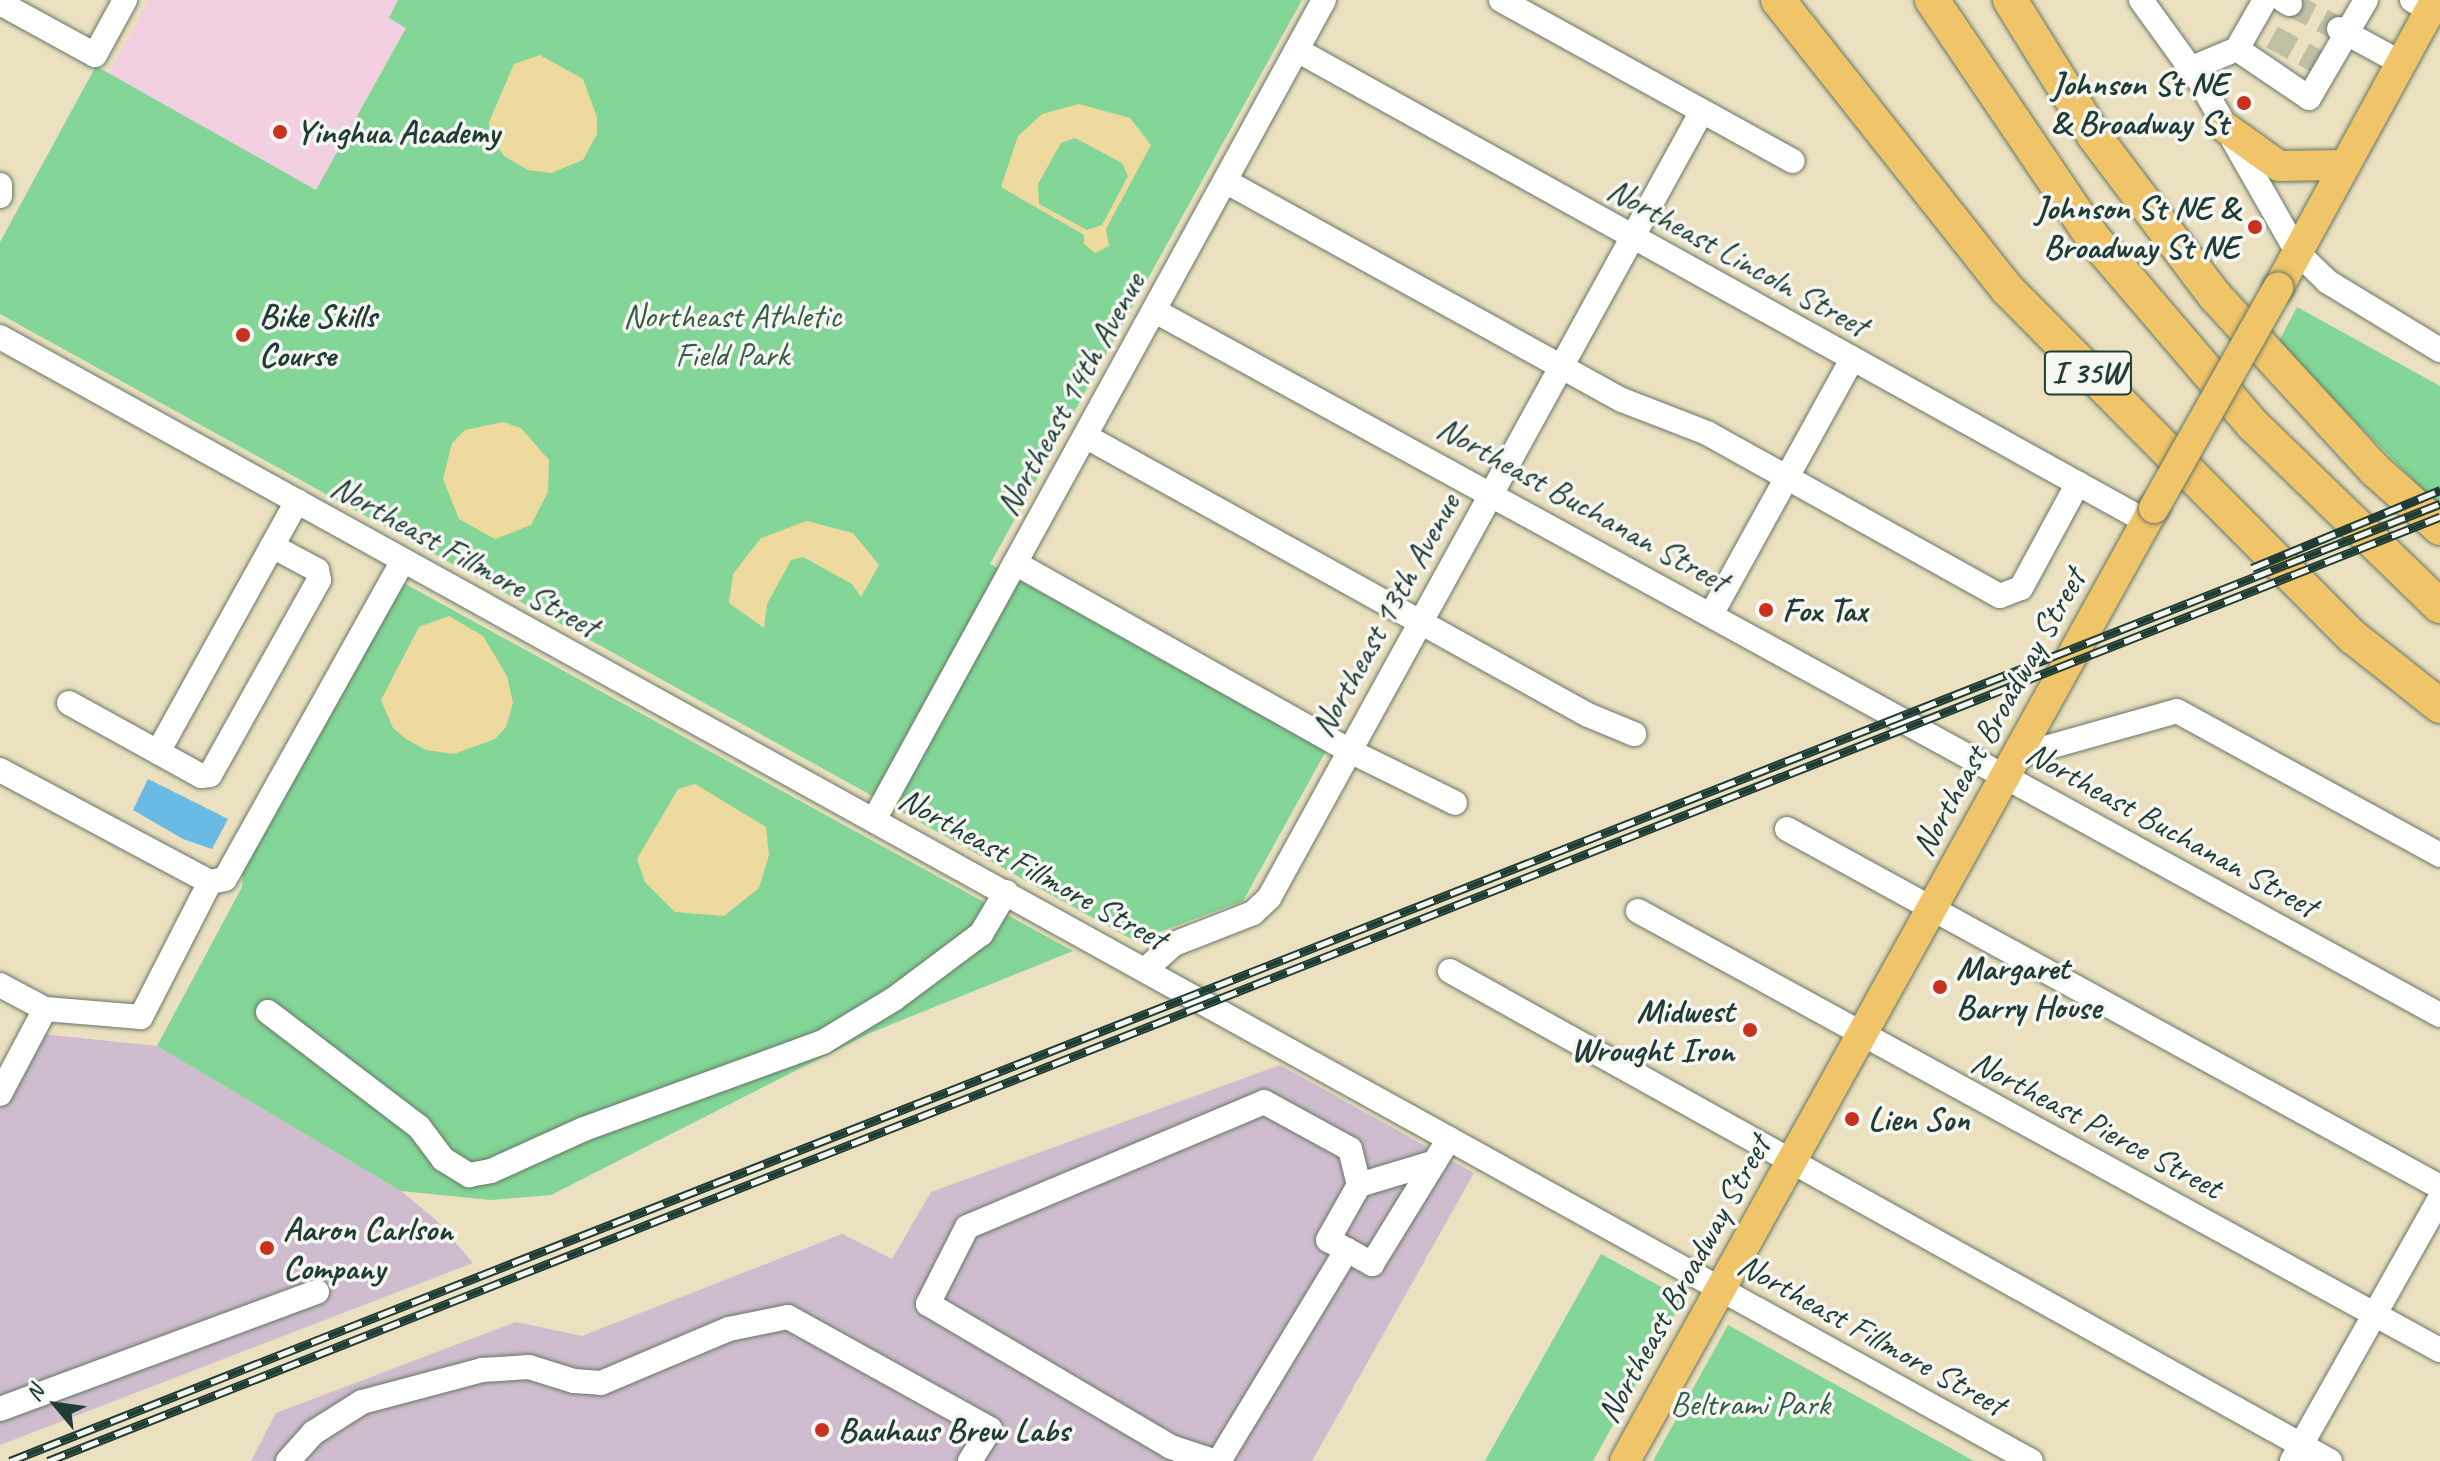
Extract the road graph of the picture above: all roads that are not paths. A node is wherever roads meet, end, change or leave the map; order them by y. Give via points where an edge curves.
1 (125, 0) edge
2 (1324, 0) edge
3 (1501, 0) edge
4 (1758, 0) edge
5 (1778, 0) edge
6 (1932, 0) edge
7 (2010, 0) edge
8 (2141, 0) edge
9 (2265, 0) edge
10 (2366, 0) edge
11 (0, 3) edge
12 (2426, 3) edge
13 (2251, 24) junction
14 (2344, 32) junction
15 (2272, 37) tunnel mouth
16 (2237, 49) junction
17 (1297, 50) junction
18 (2401, 63) junction
19 (2192, 68) junction
20 (1702, 111) junction
21 (1871, 122) junction
22 (2226, 128) junction
23 (1793, 161) dead end
24 (2345, 165) junction
25 (1225, 181) junction
26 (0, 185) edge
27 (0, 196) edge
28 (1631, 238) junction
29 (2297, 252) junction
30 (1155, 311) junction
31 (0, 337) edge
32 (2440, 350) edge
33 (1852, 359) junction
34 (1561, 367) junction
35 (1085, 436) junction
36 (1787, 476) junction
37 (2078, 483) junction
38 (1491, 492) junction
39 (297, 501) junction
40 (2150, 515) junction
41 (2440, 528) edge
42 (272, 546) junction
43 (403, 560) junction
44 (1015, 563) junction
45 (2440, 606) edge
46 (1712, 613) junction
47 (1421, 621) junction
48 (69, 703) dead end
49 (2440, 706) edge
50 (1634, 734) dead end
51 (1350, 751) junction
52 (158, 752) junction
53 (2011, 766) junction
54 (0, 770) edge
55 (1455, 803) dead end
56 (874, 820) junction
57 (1787, 829) dead end
58 (2440, 855) edge
59 (210, 882) junction
60 (1006, 892) junction
61 (1932, 909) junction
62 (1638, 911) dead end
63 (1146, 969) junction
64 (1450, 971) dead end
65 (1, 989) edge
66 (45, 1009) junction
67 (268, 1012) dead end
68 (2440, 1015) edge
69 (1861, 1036) junction
70 (0, 1094) edge
71 (1449, 1139) junction
72 (1792, 1161) junction
73 (1435, 1162) junction
74 (1359, 1185) junction
75 (2440, 1187) edge
76 (2440, 1198) edge
77 (1347, 1250) junction
78 (1721, 1290) junction
79 (317, 1292) dead end
80 (2374, 1314) junction
81 (2440, 1350) edge
82 (0, 1409) edge
83 (2297, 1453) edge
84 (288, 1461) edge
85 (970, 1461) edge
86 (1216, 1461) edge
87 (1625, 1461) edge
88 (2031, 1461) edge
89 (2330, 1461) edge

1 - 11 street via 95,55
2 - 17 street, Northeast 14th Avenue
3 - 20 street
4 - 21 highway
5 - 21 highway, I 35W
6 - 45 highway, I 35W via 2104,251 2253,425
7 - 41 highway via 2095,137 2215,296 2375,470
8 - 19 street
9 - 13 street
10 - 14 street
12 - 18 main road, Northeast Broadway Street
13 - 15 street
13 - 16 street
14 - 16 street via 2309,98
14 - 18 street
16 - 19 street
17 - 25 street, Northeast 14th Avenue
17 - 28 street, Northeast Lincoln Street
18 - 24 main road, Northeast Broadway Street
19 - 22 street
20 - 23 street
20 - 28 street, Northeast 13th Avenue
21 - 49 highway, I 35W via 2007,289 2135,422 2353,637
22 - 24 main road via 2279,166
22 - 29 street
24 - 29 main road, Northeast Broadway Street
25 - 30 street, Northeast 14th Avenue
25 - 34 street
26 - 27 street
28 - 33 street, Northeast Lincoln Street
28 - 34 street, Northeast 13th Avenue
29 - 32 street via 2328,282
29 - 40 main road, Northeast Broadway Street, bridge
30 - 35 street, Northeast 14th Avenue
30 - 38 street, Northeast Buchanan Street
31 - 39 street, Northeast Fillmore Street
33 - 36 street
33 - 37 street, Northeast Lincoln Street
34 - 36 street
34 - 38 street, Northeast 13th Avenue
35 - 44 street, Northeast 14th Avenue
35 - 47 street
36 - 37 street via 2000,596 2021,588
36 - 46 street
37 - 40 street, Northeast Lincoln Street
38 - 46 street, Northeast Buchanan Street
38 - 47 street, Northeast 13th Avenue
39 - 42 street
39 - 43 street, Northeast Fillmore Street
40 - 53 main road, Northeast Broadway Street
42 - 52 street
42 - 52 street via 317,570 319,580 210,775 201,776
43 - 56 street, Northeast Fillmore Street
43 - 59 street via 225,879
44 - 51 street
44 - 56 street, Northeast 14th Avenue
46 - 53 street, Northeast Buchanan Street
47 - 50 street via 1588,715
47 - 51 street, Northeast 13th Avenue
48 - 52 street
51 - 55 street
51 - 63 street, Northeast 13th Avenue via 1261,907 1174,944
53 - 58 street via 2177,711
53 - 61 main road, Northeast Broadway Street
53 - 68 street, Northeast Buchanan Street
54 - 59 street
56 - 60 street, Northeast Fillmore Street
57 - 61 street
59 - 66 street via 141,1017
60 - 63 street, Northeast Fillmore Street
60 - 67 street via 981,934 894,999 823,1042 469,1175 443,1159 419,1127
61 - 69 main road, Northeast Broadway Street
61 - 75 street
62 - 69 street, Northeast Pierce Street
63 - 71 street, Northeast Fillmore Street
64 - 72 street
65 - 66 street
66 - 70 street
69 - 72 main road, Northeast Broadway Street
69 - 80 street, Northeast Pierce Street
71 - 73 street
71 - 78 street, Northeast Fillmore Street
72 - 78 main road, Northeast Broadway Street
72 - 83 street
73 - 74 street
73 - 77 street via 1372,1264
74 - 77 street via 1328,1240
74 - 86 street via 1350,1149 1264,1102 967,1227 928,1304 1171,1447
76 - 80 street
77 - 86 street
78 - 87 main road, Northeast Broadway Street
78 - 88 street, Northeast Fillmore Street
79 - 82 street
80 - 81 street, Northeast Pierce Street
80 - 83 street
83 - 89 street
84 - 85 street via 313,1433 362,1402 482,1370 529,1367 601,1383 729,1329 788,1317 990,1429

